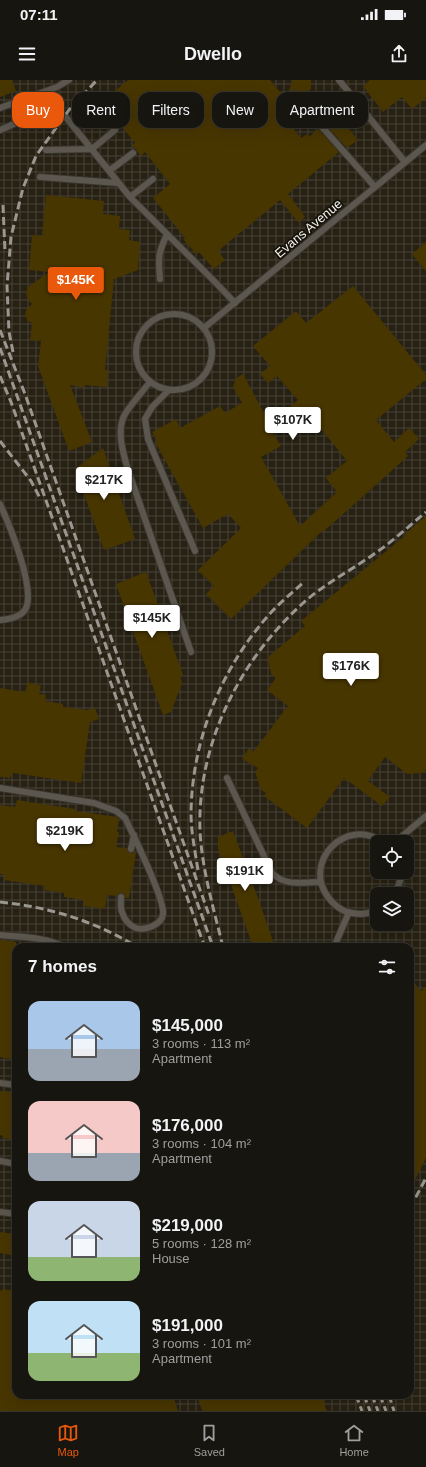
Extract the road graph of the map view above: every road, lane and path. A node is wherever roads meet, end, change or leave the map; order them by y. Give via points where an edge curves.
1 (69, 80) edge
2 (339, 80) edge
3 (0, 108) edge
4 (71, 123) joint
5 (323, 128) edge
6 (0, 130) edge
7 (116, 130) dead end
8 (426, 145) edge
9 (92, 149) junction
10 (46, 150) dead end
11 (133, 153) dead end
12 (405, 162) junction
13 (109, 171) junction
14 (40, 177) dead end
15 (153, 179) dead end
16 (118, 183) junction
17 (375, 187) junction
18 (130, 197) junction
19 (167, 234) junction
20 (160, 279) dead end
21 (235, 303) junction
22 (204, 328) junction
23 (150, 382) junction
24 (169, 390) junction
25 (0, 504) edge
26 (195, 551) dead end
27 (0, 620) edge
28 (191, 652) dead end
29 (227, 778) dead end
30 (0, 788) edge
31 (426, 816) edge
32 (134, 835) junction
33 (403, 835) edge
34 (370, 836) edge
35 (130, 849) dead end
36 (321, 882) junction
37 (121, 897) dead end
38 (349, 912) junction
39 (370, 913) edge
40 (0, 935) edge
41 (54, 943) edge
42 (336, 943) edge
43 (0, 1083) edge
44 (12, 1084) edge
45 (0, 1161) edge
46 (12, 1163) edge
47 (0, 1212) edge
48 (12, 1214) edge

1 - 3 lane via 58,87
2 - 12 lane
4 - 6 lane via 60,113 52,112
4 - 9 lane
5 - 17 lane
7 - 9 lane
8 - 12 lane, Evans Avenue
9 - 10 lane
9 - 13 lane
11 - 13 lane
12 - 17 lane, Evans Avenue
13 - 16 lane
14 - 16 lane
15 - 18 lane
16 - 18 lane
17 - 21 lane, Evans Avenue
18 - 19 lane
19 - 20 lane via 158,258
19 - 21 lane
21 - 22 lane, Evans Avenue
22 - 23 lane via 195,320 172,313 158,316 149,322 140,333 136,344 136,356 140,370
22 - 24 lane via 212,352 204,375 194,384 182,389
23 - 24 lane
23 - 28 lane via 126,414 121,433 122,444 128,470
24 - 26 lane via 144,419 148,439
25 - 27 lane via 21,557 28,603 21,614
29 - 36 lane via 272,872 278,879 285,882
30 - 32 lane via 82,800 107,807 125,818
31 - 33 lane
32 - 35 lane
32 - 37 lane via 160,899 163,915 161,920 141,929 132,926 121,910
34 - 36 lane via 348,836 335,843 326,853 320,867
36 - 38 lane via 324,893 332,903
38 - 39 lane via 356,915
38 - 42 lane
40 - 41 lane
43 - 44 lane
45 - 46 lane
47 - 48 lane

